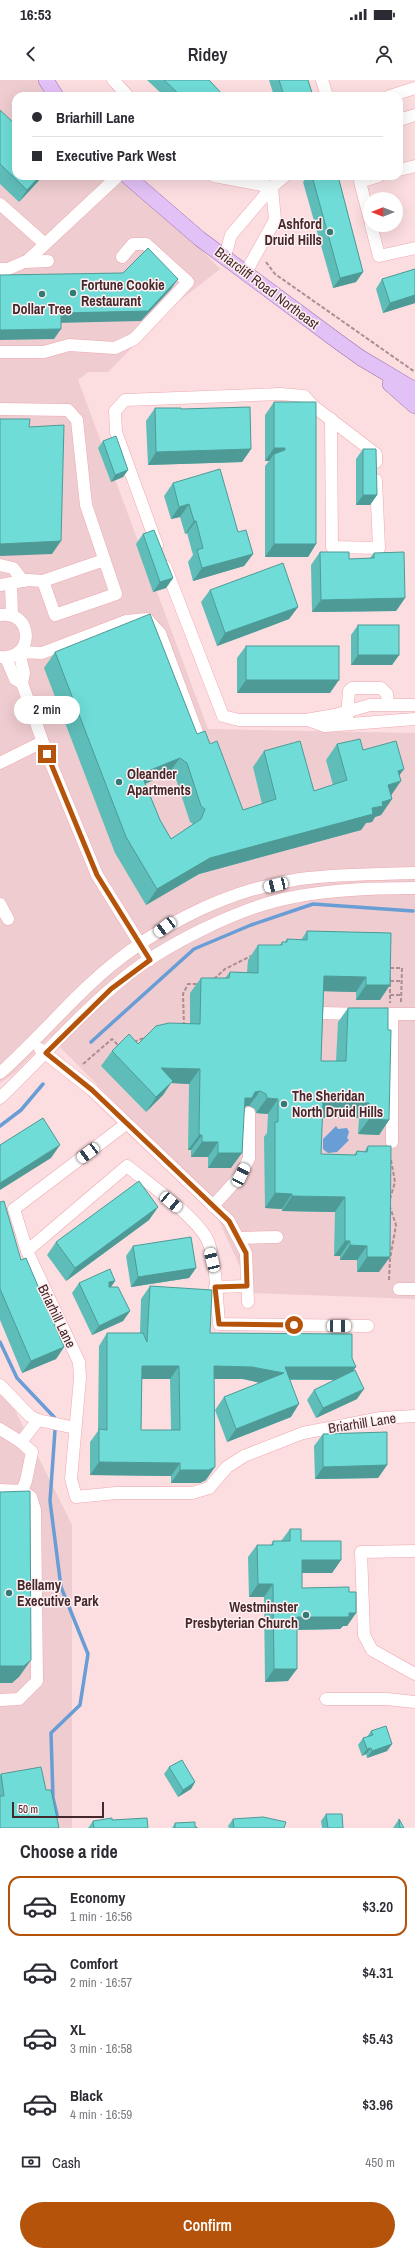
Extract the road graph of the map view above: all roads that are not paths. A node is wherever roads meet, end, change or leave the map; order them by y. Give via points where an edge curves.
1 (46, 80) edge
2 (113, 80) edge
3 (322, 80) edge
4 (413, 80) edge
5 (415, 87) edge
6 (54, 92) edge
7 (124, 92) edge
8 (326, 92) edge
9 (401, 92) edge
10 (415, 116) edge
11 (403, 119) edge
12 (415, 166) edge
13 (403, 169) edge
14 (114, 180) edge
15 (132, 180) edge
16 (235, 180) edge
17 (280, 180) edge
18 (366, 180) edge
19 (272, 187) junction
20 (363, 193) edge
21 (0, 204) edge
22 (373, 232) edge
23 (45, 244) junction
24 (415, 248) edge
25 (226, 256) junction
26 (122, 257) dead end
27 (48, 261) dead end
28 (26, 262) junction
29 (0, 269) edge
30 (246, 272) junction
31 (0, 352) edge
32 (361, 358) junction
33 (415, 390) edge
34 (415, 406) edge
35 (0, 409) edge
36 (331, 419) junction
37 (104, 560) junction
38 (0, 564) edge
39 (23, 581) junction
40 (43, 581) junction
41 (5, 584) edge
42 (6, 615) edge
43 (19, 652) junction
44 (3, 658) edge
45 (22, 683) junction
46 (388, 704) junction
47 (415, 705) edge
48 (347, 712) junction
49 (415, 719) edge
50 (306, 720) junction
51 (347, 725) junction
52 (42, 742) junction
53 (208, 748) edge
54 (0, 763) edge
55 (415, 873) edge
56 (415, 888) edge
57 (0, 904) edge
58 (8, 919) dead end
59 (140, 945) junction
60 (150, 960) junction
61 (323, 1014) edge
62 (392, 1014) junction
63 (415, 1014) edge
64 (33, 1042) junction
65 (46, 1053) junction
66 (0, 1073) edge
67 (0, 1098) edge
68 (249, 1113) dead end
69 (126, 1124) junction
70 (392, 1142) road end
71 (213, 1206) junction
72 (277, 1237) dead end
73 (239, 1238) junction
74 (27, 1251) junction
75 (247, 1286) junction
76 (215, 1287) junction
77 (399, 1289) dead end
78 (415, 1289) edge
79 (248, 1302) dead end
80 (368, 1326) dead end
81 (0, 1385) edge
82 (415, 1416) edge
83 (38, 1420) junction
84 (75, 1428) junction
85 (0, 1429) edge
86 (21, 1442) junction
87 (0, 1490) edge
88 (22, 1491) junction
89 (415, 1551) edge
90 (415, 1674) edge
91 (326, 1699) dead end
92 (0, 1700) edge
93 (415, 1702) edge

1 - 6 main road
2 - 7 street
3 - 8 street
4 - 5 street
5 - 9 street
10 - 11 street
12 - 13 street
14 - 23 street
15 - 25 main road, Briarcliff Road Northeast via 200,239
16 - 19 street
17 - 19 street
18 - 20 street via 360,182
19 - 25 street via 231,235
19 - 30 street via 275,220
21 - 23 street
22 - 24 street via 379,256
23 - 28 street
25 - 30 main road, Briarcliff Road Northeast
26 - 31 street via 133,244 146,244 188,282 134,339 115,348 69,345 44,352
27 - 28 street
28 - 29 street via 8,269
30 - 32 main road, Briarcliff Road Northeast
32 - 33 main road, Briarcliff Road Northeast
32 - 34 main road
35 - 37 street via 68,410 77,420 86,504
36 - 36 street via 376,454 379,548 332,547
36 - 50 street via 304,396 281,394 125,400 115,411 116,432 125,461 223,716 240,720
37 - 40 street
37 - 40 street via 116,594 69,611 55,615
38 - 39 street via 13,568
39 - 40 street
39 - 41 street
41 - 42 street
42 - 43 street via 23,624 26,632 24,646
43 - 44 street
43 - 45 street via 24,673
43 - 53 street via 42,652 126,621 147,619 160,633 201,744
44 - 45 street via 15,679
45 - 52 street
46 - 47 street
46 - 48 street via 370,705
46 - 48 street via 385,690 358,687 349,691
48 - 50 street
48 - 51 street
49 - 51 street
50 - 51 street via 325,726
52 - 54 street
52 - 59 street via 97,875
55 - 59 street via 300,879 252,890 203,908 165,927
56 - 60 street via 348,889 293,897 258,907 211,926 173,944
57 - 58 street
59 - 60 street
59 - 64 street via 88,986
60 - 65 street via 124,978
61 - 62 street
62 - 63 street
62 - 70 street
64 - 65 street
64 - 66 street
65 - 67 street
65 - 69 street via 92,1090
68 - 71 street via 249,1158 241,1175
69 - 71 street
69 - 74 street, Briarhill Lane via 14,1209
71 - 73 street via 229,1221
72 - 73 street
73 - 75 street via 246,1253
74 - 76 street via 127,1166 192,1220 207,1239
74 - 84 street, Briarhill Lane via 79,1362
75 - 76 street
75 - 79 street
76 - 80 street via 219,1324
77 - 78 street
81 - 83 street via 30,1416
82 - 84 street, Briarhill Lane via 381,1418 302,1433 244,1456 227,1467 209,1488 192,1493 116,1493 76,1497 71,1479
83 - 84 street
83 - 86 street
85 - 86 street
86 - 88 street via 32,1452
87 - 88 street
88 - 92 street via 31,1497 35,1510 37,1681 19,1699
89 - 90 street via 361,1552 364,1635 372,1650
91 - 93 street via 387,1699

